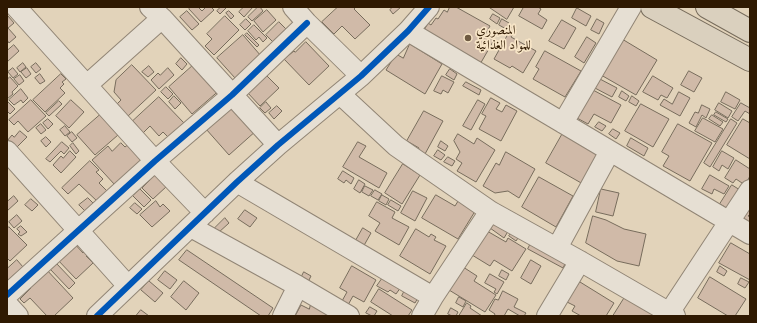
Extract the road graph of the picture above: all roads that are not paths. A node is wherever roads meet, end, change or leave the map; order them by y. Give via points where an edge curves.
1 (16, 7) edge
2 (293, 7) edge
3 (429, 7) edge
4 (631, 7) edge
5 (652, 7) edge
6 (707, 7) edge
7 (156, 13) edge
8 (307, 22) junction
9 (408, 31) junction
10 (750, 31) edge
11 (750, 60) edge
12 (361, 76) junction
13 (87, 85) junction
14 (340, 94) junction
15 (232, 95) junction
16 (563, 123) junction
17 (278, 145) junction
18 (7, 151) edge
19 (610, 151) junction
20 (155, 161) junction
21 (237, 182) junction
22 (750, 190) edge
23 (490, 211) junction
24 (205, 213) junction
25 (728, 222) junction
26 (191, 227) junction
27 (78, 230) junction
28 (750, 234) edge
29 (557, 248) junction
30 (580, 261) junction
31 (128, 286) junction
32 (298, 286) junction
33 (7, 295) edge
34 (433, 296) junction
35 (7, 304) edge
36 (670, 315) edge
37 (18, 316) edge
38 (97, 316) edge
39 (283, 316) edge
40 (349, 316) edge
41 (422, 316) edge
42 (547, 316) edge

1 - 13 street
2 - 8 street
3 - 9 street
4 - 16 street
5 - 11 highway
6 - 10 highway
7 - 13 street
7 - 15 street
8 - 12 street
8 - 15 street
9 - 12 street
9 - 16 street
12 - 14 street
13 - 20 street
14 - 17 street
14 - 23 street via 396,146
15 - 17 street
15 - 20 street
16 - 19 street
17 - 21 street
18 - 27 street
19 - 25 street
19 - 29 street
20 - 24 street
20 - 27 street
21 - 24 street
21 - 34 street
22 - 25 street
23 - 29 street
23 - 34 street
24 - 26 street
25 - 28 street
25 - 36 street
26 - 31 street
26 - 32 street
27 - 31 street
27 - 33 street
29 - 30 street
30 - 36 street
30 - 42 street
31 - 38 street
32 - 39 street
32 - 40 street
34 - 41 street
35 - 37 street

